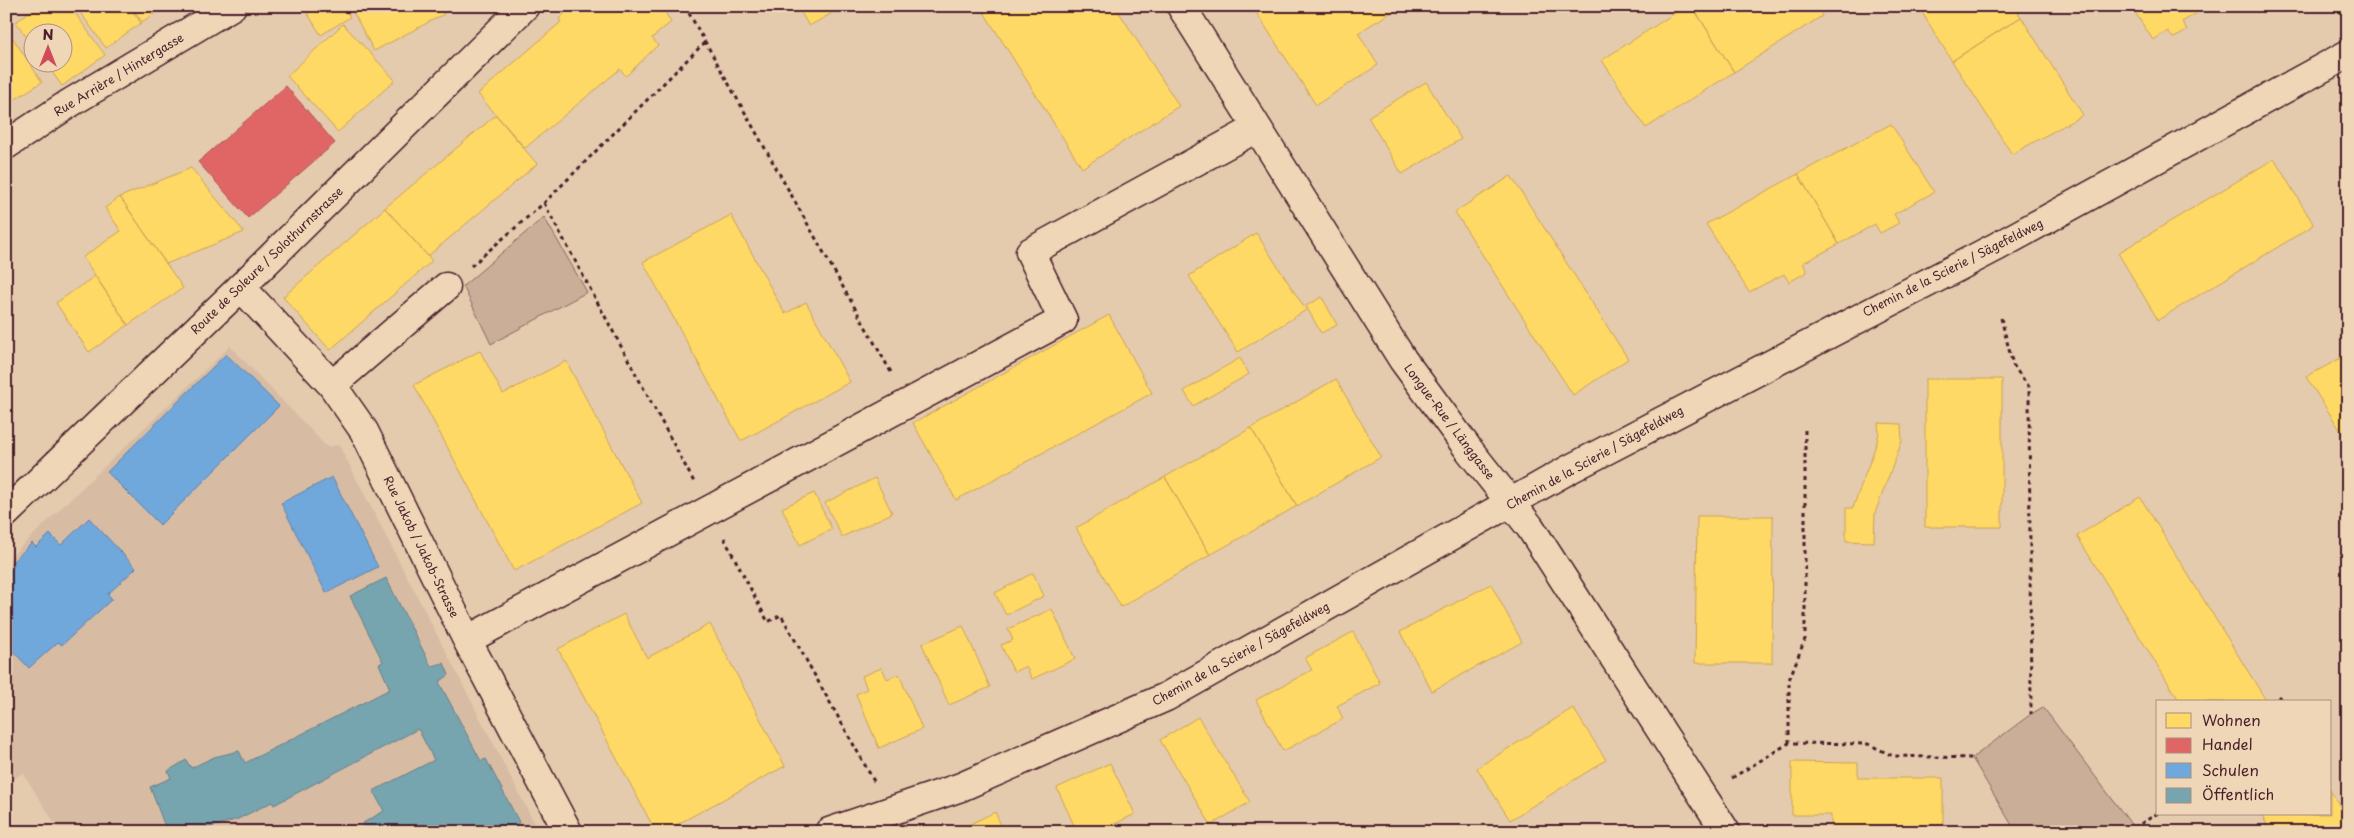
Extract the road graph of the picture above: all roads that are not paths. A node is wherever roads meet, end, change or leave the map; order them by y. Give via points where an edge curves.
1 (232, 6) edge
2 (525, 6) edge
3 (1181, 6) edge
4 (2348, 54) edge
5 (1257, 128) junction
6 (6, 145) edge
7 (241, 287) junction
8 (446, 287) road end
9 (332, 385) junction
10 (1511, 503) junction
11 (6, 513) edge
12 (467, 640) junction
13 (568, 832) edge
14 (829, 832) edge
15 (1726, 832) edge

1 - 6 street, Rue Arrière / Hintergasse
2 - 7 street, Route de Soleure / Solothurnstrasse
3 - 5 street, Longue-Rue / Länggasse
4 - 10 street, Chemin de la Scierie / Sägefeldweg via 1998,246 1577,465
5 - 10 street, Longue-Rue / Länggasse via 1402,360
5 - 12 street via 1030,252 1063,320
7 - 9 street, Rue Jakob / Jakob-Strasse
7 - 11 street, Route de Soleure / Solothurnstrasse
8 - 9 street
9 - 12 street, Rue Jakob / Jakob-Strasse via 364,431
10 - 14 street, Chemin de la Scierie / Sägefeldweg via 1166,697 961,787
10 - 15 street, Longue-Rue / Länggasse
12 - 13 street, Rue Jakob / Jakob-Strasse

